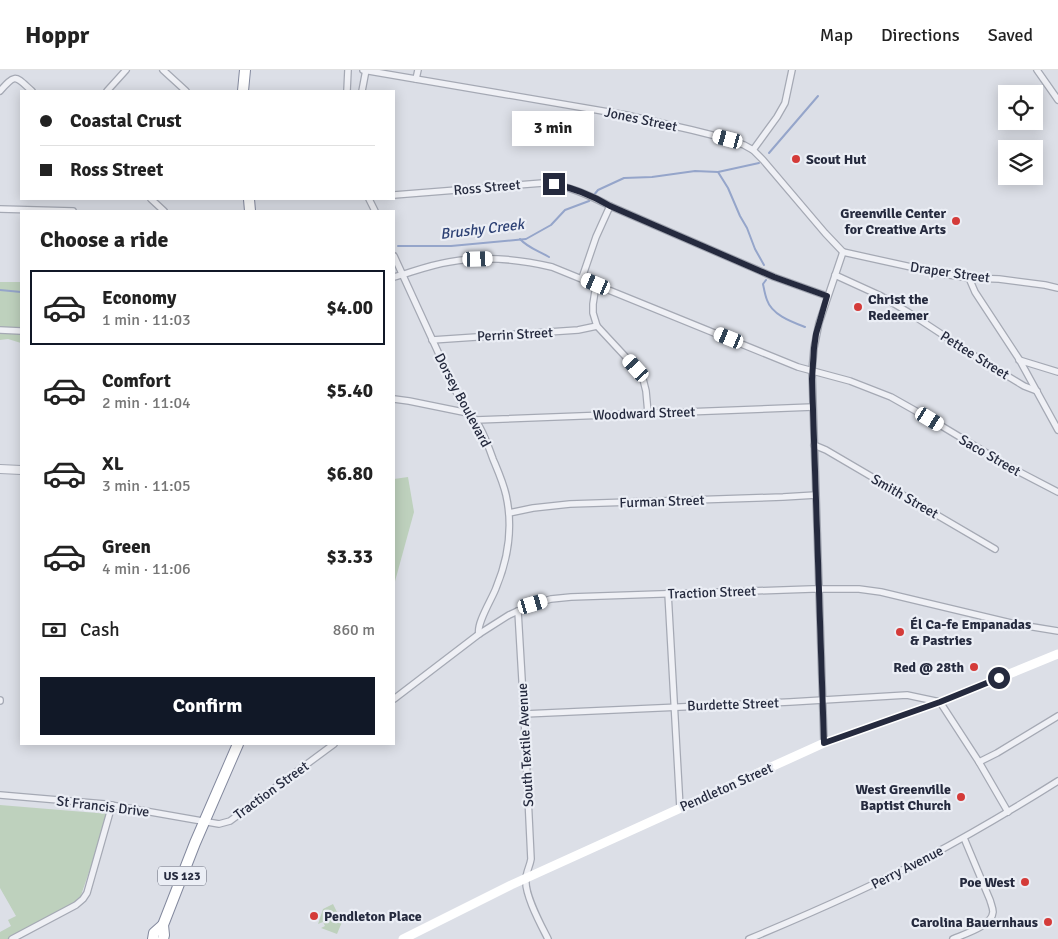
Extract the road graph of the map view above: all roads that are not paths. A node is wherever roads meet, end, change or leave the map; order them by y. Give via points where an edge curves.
1 (126, 70) edge
2 (163, 70) edge
3 (245, 70) edge
4 (348, 70) edge
5 (365, 70) edge
6 (418, 70) edge
7 (792, 70) edge
8 (1037, 70) edge
9 (416, 79) junction
10 (31, 90) edge
11 (108, 90) edge
12 (185, 90) edge
13 (243, 90) edge
14 (347, 90) edge
15 (362, 90) edge
16 (0, 92) edge
17 (1058, 100) edge
18 (753, 150) junction
19 (395, 195) edge
20 (152, 200) edge
21 (610, 206) junction
22 (0, 209) edge
23 (36, 210) edge
24 (163, 210) edge
25 (843, 252) junction
26 (395, 258) edge
27 (402, 275) junction
28 (835, 276) junction
29 (395, 278) edge
30 (582, 278) junction
31 (969, 278) junction
32 (596, 284) junction
33 (1058, 288) edge
34 (827, 296) junction
35 (597, 326) junction
36 (0, 330) edge
37 (20, 331) edge
38 (432, 340) junction
39 (1019, 360) junction
40 (812, 371) junction
41 (1058, 372) edge
42 (1037, 391) junction
43 (395, 400) edge
44 (813, 406) junction
45 (468, 413) junction
46 (648, 413) junction
47 (476, 420) junction
48 (1058, 430) edge
49 (814, 445) junction
50 (0, 469) edge
51 (20, 470) edge
52 (1058, 492) edge
53 (816, 495) junction
54 (509, 513) junction
55 (995, 548) dead end
56 (819, 589) junction
57 (668, 593) junction
58 (518, 611) junction
59 (1058, 632) edge
60 (479, 634) junction
61 (1058, 654) edge
62 (395, 699) edge
63 (822, 700) junction
64 (940, 702) junction
65 (674, 707) junction
66 (524, 714) junction
67 (1058, 716) edge
68 (824, 743) junction
69 (238, 745) edge
70 (333, 745) edge
71 (978, 762) junction
72 (1058, 781) edge
73 (0, 795) edge
74 (112, 805) junction
75 (680, 808) junction
76 (1008, 812) junction
77 (204, 820) junction
78 (964, 838) junction
79 (526, 878) junction
80 (163, 926) junction
81 (12, 939) edge
82 (152, 939) edge
83 (163, 939) edge
84 (403, 939) edge
85 (548, 939) edge
86 (749, 939) edge
87 (953, 939) edge

1 - 11 street
2 - 12 street
3 - 13 highway
4 - 14 street
5 - 9 street, Jones Street
5 - 15 street
6 - 9 street
7 - 18 street via 785,103
8 - 17 street
9 - 18 street, Jones Street via 626,115 728,139
10 - 16 street via 16,78
18 - 25 street, Jones Street
19 - 21 street, Ross Street via 543,183 562,186
20 - 24 street
21 - 30 street
21 - 34 street, Ross Street via 774,277
22 - 23 street
25 - 28 street
25 - 31 street, Draper Street
26 - 27 street, Dorsey Boulevard
27 - 29 street, Saco Street
27 - 30 street, Saco Street via 449,262 489,259 541,264
27 - 38 street, Dorsey Boulevard
28 - 34 street
28 - 42 street, Pettee Street via 881,296 981,360
30 - 32 street, Saco Street
31 - 33 street, Draper Street
31 - 39 street
32 - 35 street via 593,313
32 - 40 street, Saco Street
34 - 40 street via 816,334
35 - 38 street, Perrin Street
35 - 46 street via 643,378
36 - 37 street
38 - 45 street, Dorsey Boulevard
39 - 41 street
39 - 42 street
40 - 44 street
40 - 52 street, Saco Street via 891,397
42 - 48 street
43 - 45 street
44 - 46 street, Woodward Street
44 - 49 street
45 - 47 street, Dorsey Boulevard
46 - 47 street, Woodward Street
47 - 54 street, Dorsey Boulevard via 502,481
49 - 53 street
49 - 55 street, Smith Street
50 - 51 street
53 - 54 street, Furman Street via 570,504
53 - 56 street
54 - 60 street, Dorsey Boulevard via 507,554 496,589 480,622
56 - 57 street, Traction Street
56 - 59 street, Traction Street via 881,592
56 - 63 street
57 - 58 street, Traction Street via 551,599
57 - 65 street
58 - 60 street, Traction Street
58 - 66 street, South Textile Avenue
60 - 62 street, Traction Street
61 - 64 main road, Pendleton Street
63 - 64 street, Burdette Street via 907,695
63 - 65 street, Burdette Street
63 - 68 street
64 - 68 main road, Pendleton Street
64 - 71 street
65 - 66 street, Burdette Street
65 - 75 street
66 - 79 street, South Textile Avenue via 530,859
67 - 71 street
68 - 75 main road, Pendleton Street
69 - 77 highway, US 123
70 - 77 street, Traction Street via 230,821 220,824
71 - 76 street
72 - 76 street, Perry Avenue
73 - 74 street, St Francis Drive
74 - 77 street, St Francis Drive
74 - 81 street via 88,893 83,900
75 - 79 main road, Pendleton Street
76 - 78 street, Perry Avenue
77 - 80 highway, US 123
78 - 86 street, Perry Avenue via 850,895
78 - 87 street via 993,914 983,925
79 - 84 main road, Pendleton Street
79 - 85 street via 529,897
80 - 82 highway, US 123 via 154,932
80 - 83 highway, US 123

